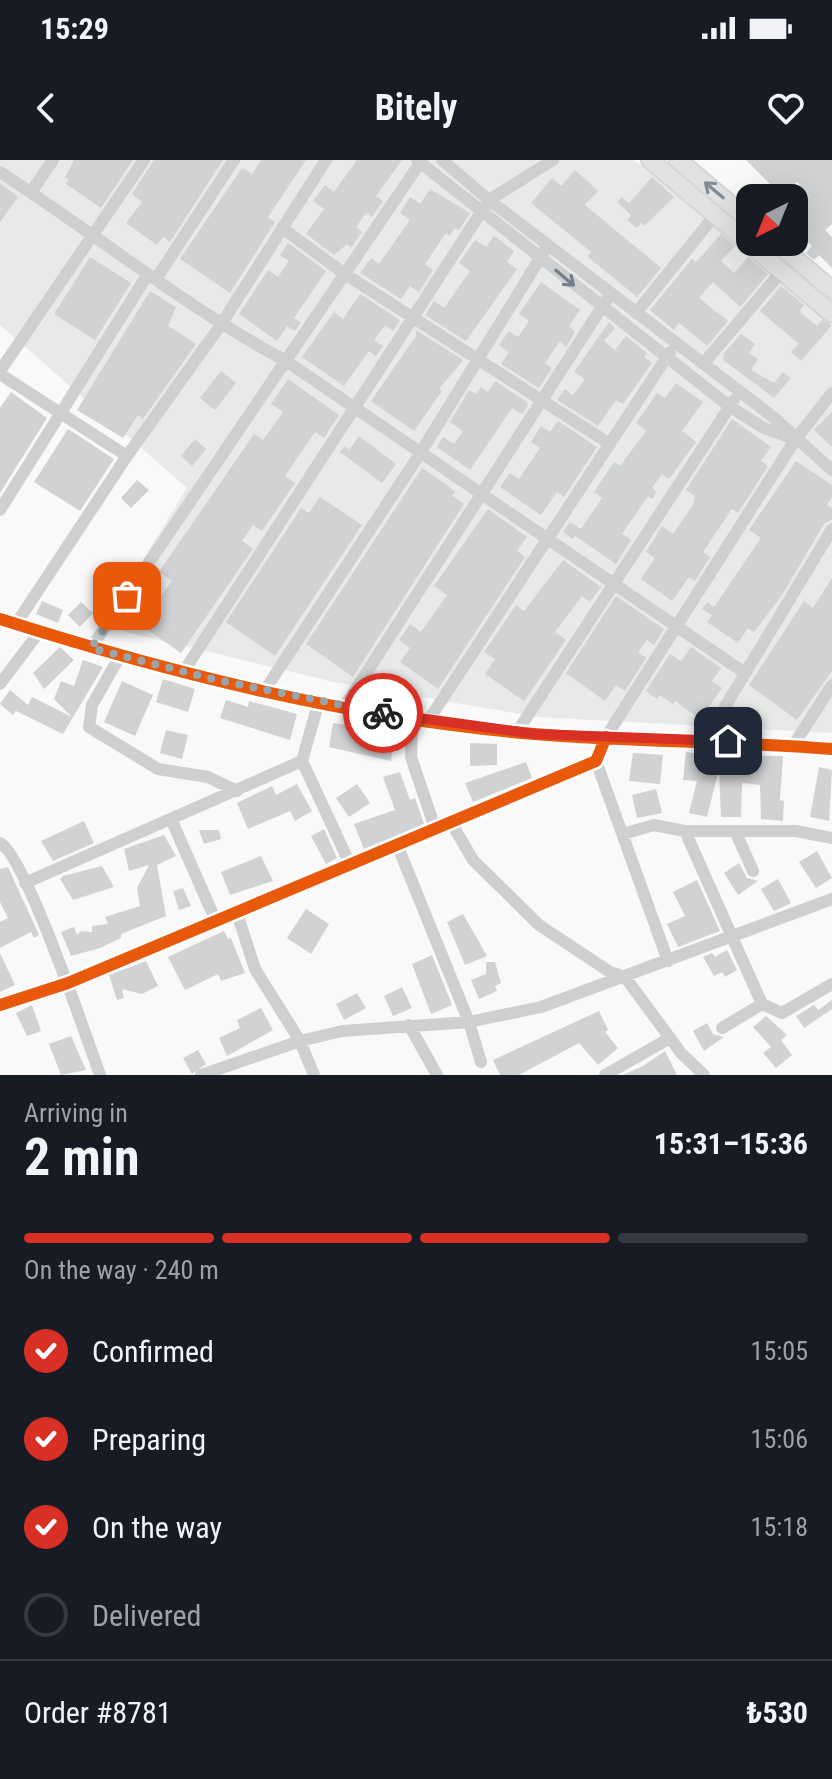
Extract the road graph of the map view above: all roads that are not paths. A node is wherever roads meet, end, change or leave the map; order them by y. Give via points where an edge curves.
1 (53, 160) edge
2 (144, 160) edge
3 (234, 160) edge
4 (326, 160) edge
5 (442, 160) edge
6 (553, 160) edge
7 (650, 160) edge
8 (678, 160) edge
9 (420, 161) edge
10 (0, 172) edge
11 (31, 192) junction
12 (489, 200) junction
13 (736, 209) edge
14 (481, 213) junction
15 (715, 215) junction
16 (282, 228) junction
17 (95, 233) junction
18 (548, 245) junction
19 (792, 256) edge
20 (540, 257) junction
21 (782, 271) junction
22 (345, 274) junction
23 (152, 276) junction
24 (832, 290) edge
25 (611, 293) junction
26 (601, 309) junction
27 (636, 313) junction
28 (832, 314) edge
29 (412, 316) junction
30 (220, 326) junction
31 (676, 343) junction
32 (667, 357) junction
33 (478, 359) junction
34 (286, 361) junction
35 (703, 364) junction
36 (0, 372) edge
37 (739, 391) junction
38 (832, 393) edge
39 (542, 400) junction
40 (352, 406) junction
41 (729, 406) junction
42 (62, 415) junction
43 (795, 440) junction
44 (610, 444) junction
45 (421, 452) junction
46 (127, 456) junction
47 (832, 470) edge
48 (482, 493) junction
49 (0, 510) edge
50 (832, 529) edge
51 (549, 538) junction
52 (614, 581) junction
53 (0, 619) edge
54 (16, 624) junction
55 (680, 626) junction
56 (40, 631) junction
57 (91, 648) junction
58 (120, 656) junction
59 (184, 671) junction
60 (745, 673) junction
61 (0, 684) edge
62 (832, 685) edge
63 (265, 690) junction
64 (319, 701) junction
65 (345, 706) junction
66 (428, 721) junction
67 (412, 728) dead end
68 (517, 732) junction
69 (606, 737) junction
70 (705, 740) junction
71 (793, 746) junction
72 (832, 749) edge
73 (302, 761) junction
74 (596, 761) junction
75 (237, 791) junction
76 (171, 819) junction
77 (452, 824) junction
78 (436, 831) junction
79 (685, 831) junction
80 (735, 831) junction
81 (623, 834) junction
82 (832, 838) edge
83 (0, 843) edge
84 (398, 847) junction
85 (350, 864) junction
86 (753, 871) dead end
87 (25, 883) junction
88 (832, 899) edge
89 (236, 910) junction
90 (215, 919) junction
91 (735, 937) junction
92 (668, 961) junction
93 (625, 977) junction
94 (68, 983) junction
95 (832, 984) edge
96 (762, 1004) junction
97 (0, 1005) edge
98 (469, 1022) junction
99 (409, 1025) junction
100 (722, 1028) dead end
101 (670, 1038) junction
102 (300, 1041) junction
103 (681, 1053) junction
104 (481, 1062) dead end
105 (100, 1075) edge
106 (204, 1075) edge
107 (314, 1075) edge
108 (437, 1075) edge
109 (605, 1075) edge
110 (693, 1075) edge
111 (704, 1075) edge

1 - 11 street
2 - 17 street
3 - 23 street
4 - 16 street
5 - 12 street
6 - 12 street
7 - 15 main road
13 -> 8 main road
9 - 14 street
9 - 22 street
10 - 11 street
11 - 17 street
12 - 14 street
12 - 18 street
14 - 20 street
14 - 29 street
15 - 21 main road
15 - 27 street
16 - 22 street
16 - 30 street
17 - 23 street
17 - 36 street
18 - 20 street
18 - 25 street
19 - 24 main road
20 -> 26 street
20 - 33 street
21 - 28 main road
21 - 35 street
22 - 29 street
22 - 34 street
23 - 30 street
23 - 42 street
25 - 26 street
25 - 27 street
26 - 32 street
26 - 39 street
27 - 31 street
29 - 33 street
29 - 40 street
30 - 34 street
30 - 46 street
31 - 32 street
31 - 35 street
32 - 41 street
32 - 44 street
33 - 39 street
33 - 45 street
34 - 40 street
34 - 57 street
35 - 37 street
36 - 42 street
37 - 41 street
37 - 43 street
38 - 43 street
39 - 44 street
39 - 48 street
40 - 45 street
40 - 59 street
41 - 43 street
41 - 52 street
42 - 46 street
42 - 49 street
43 - 47 street
43 - 55 street
44 - 51 street
45 - 48 street
45 - 63 street
46 - 54 street
48 - 51 street
48 - 65 street
50 - 60 street
51 - 52 street
51 - 66 street
52 - 55 street
52 - 68 street
53 - 54 street
54 - 56 street
55 - 60 street
55 - 69 street
56 - 57 street
56 - 61 street
57 - 58 street
58 - 59 street
58 - 75 street via 92,705 89,727 158,769 208,777
59 - 63 street
60 - 70 street
62 - 71 street
63 - 64 street
64 - 65 street
64 - 73 street
65 - 66 street
66 - 68 street
67 - 78 street via 411,757
68 - 69 street
69 - 70 street
69 - 74 street
70 - 71 street
71 - 72 street
73 - 75 street
73 - 85 street
74 - 77 street
74 - 81 street
75 - 76 street
76 - 87 street
76 - 90 street
77 - 78 street
77 - 93 street via 473,860 539,925
78 - 84 street
79 - 80 street
79 - 81 street via 654,825
79 - 91 street
80 - 82 street via 796,831
80 - 86 street
81 - 92 street
83 - 87 street via 10,850
84 - 85 street
84 - 98 street
85 - 89 street
87 - 94 street
88 - 91 street
89 - 90 street
89 - 102 street via 255,969
90 - 94 street
91 - 92 street
91 - 96 street
92 - 93 street
93 - 98 street via 541,1007
93 - 101 street
94 - 97 street
94 - 105 street
95 - 96 street via 782,1013
96 - 100 street
98 - 99 street
98 - 104 street
99 - 102 street
99 - 108 street
101 - 103 street
101 - 109 street
102 - 106 street
102 - 107 street
103 - 110 street
103 - 111 street

